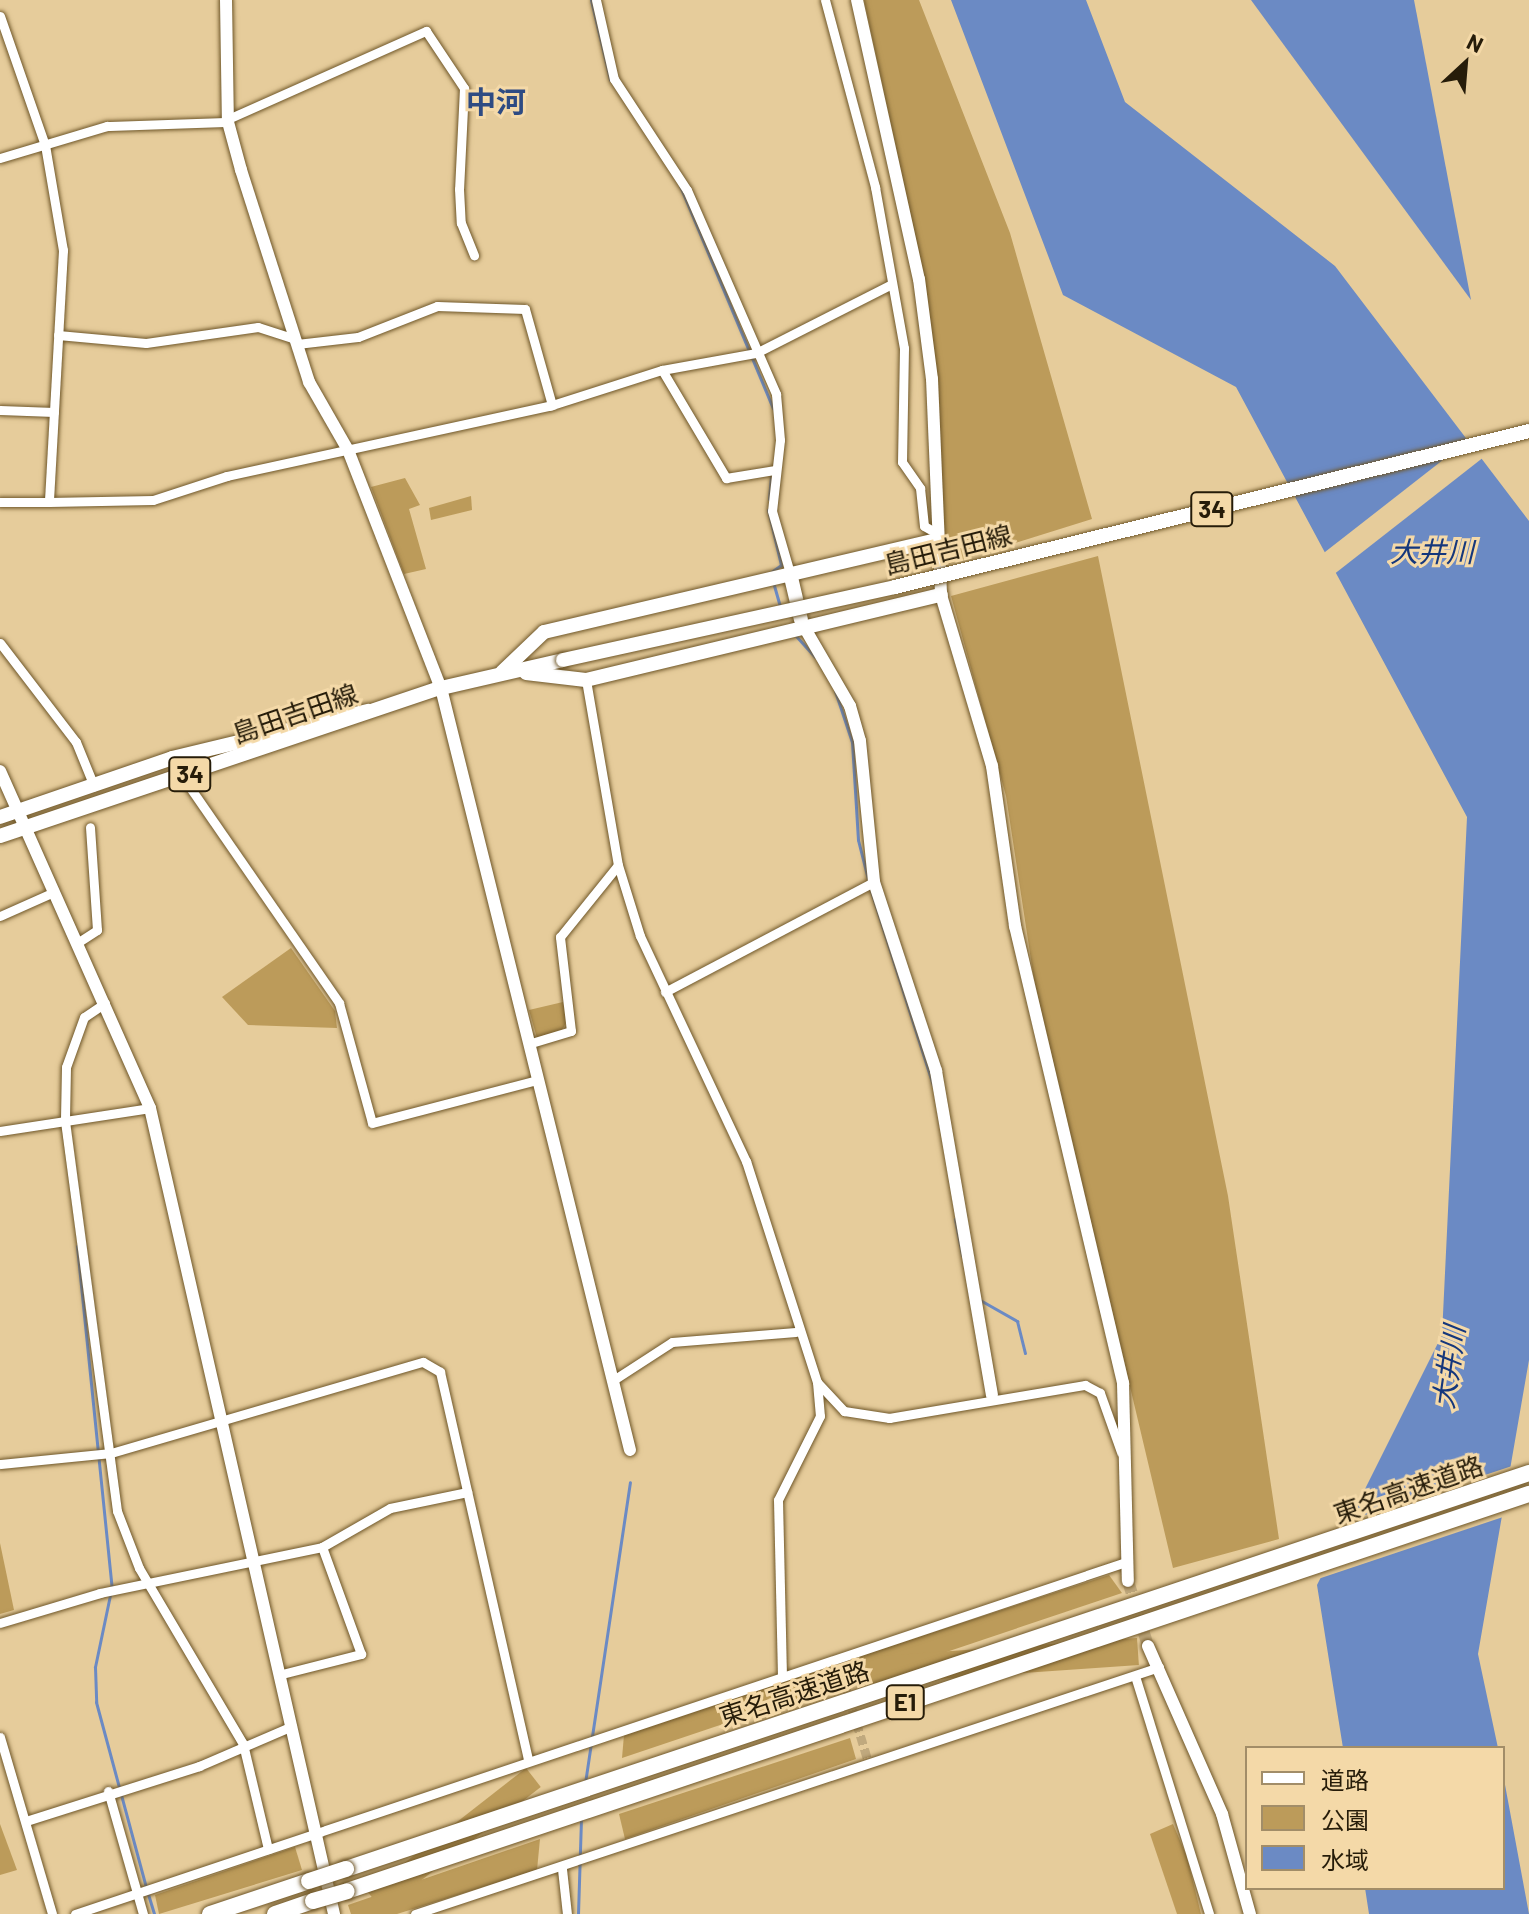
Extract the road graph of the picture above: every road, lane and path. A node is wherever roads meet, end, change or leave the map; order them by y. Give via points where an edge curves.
1 (226, 0) edge
2 (596, 0) edge
3 (825, 0) edge
4 (857, 0) edge
5 (0, 16) edge
6 (228, 121) junction
7 (45, 145) junction
8 (0, 158) edge
9 (474, 255) dead end
10 (890, 285) junction
11 (58, 335) junction
12 (296, 341) junction
13 (755, 353) junction
14 (662, 370) junction
15 (552, 405) junction
16 (0, 410) edge
17 (54, 412) junction
18 (1529, 431) edge
19 (348, 450) junction
20 (771, 470) junction
21 (0, 502) edge
22 (49, 502) junction
23 (935, 536) junction
24 (784, 575) junction
25 (941, 595) junction
26 (800, 626) junction
27 (0, 643) edge
28 (501, 672) junction
29 (586, 680) junction
30 (441, 688) junction
31 (378, 710) junction
32 (0, 771) edge
33 (182, 776) junction
34 (94, 786) junction
35 (18, 811) junction
36 (0, 817) edge
37 (25, 827) junction
38 (90, 827) dead end
39 (0, 836) edge
40 (618, 865) junction
41 (869, 884) junction
42 (54, 892) junction
43 (0, 916) edge
44 (77, 943) junction
45 (665, 992) junction
46 (105, 1003) junction
47 (528, 1044) junction
48 (537, 1080) junction
49 (150, 1108) junction
50 (65, 1121) junction
51 (0, 1131) edge
52 (796, 1332) junction
53 (615, 1379) junction
54 (817, 1382) junction
55 (992, 1395) junction
56 (219, 1423) junction
57 (630, 1450) dead end
58 (1121, 1452) junction
59 (110, 1453) junction
60 (0, 1464) edge
61 (1529, 1473) edge
62 (467, 1492) junction
63 (1529, 1494) edge
64 (322, 1547) junction
65 (1123, 1563) junction
66 (252, 1565) junction
67 (1128, 1581) tunnel mouth
68 (149, 1586) junction
69 (0, 1623) edge
70 (1148, 1646) tunnel mouth
71 (1159, 1667) junction
72 (278, 1675) junction
73 (782, 1676) junction
74 (1135, 1676) junction
75 (292, 1726) junction
76 (0, 1737) edge
77 (243, 1744) junction
78 (528, 1758) junction
79 (108, 1791) junction
80 (26, 1821) junction
81 (317, 1833) junction
82 (268, 1849) junction
83 (565, 1868) junction
84 (138, 1894) junction
85 (52, 1914) edge
86 (75, 1914) edge
87 (143, 1914) edge
88 (210, 1914) edge
89 (275, 1914) edge
90 (334, 1914) edge
91 (415, 1914) edge
92 (567, 1914) edge
93 (1209, 1914) edge
94 (1250, 1914) edge

1 - 6 street
2 - 13 street via 614,79 687,190
3 - 10 street via 875,187
4 - 23 street via 919,279 932,379
5 - 7 street
6 - 7 street via 107,126
6 - 9 street via 426,31 464,88 461,223
6 - 12 street
7 - 8 street
7 - 11 street via 63,250
10 - 13 street
10 - 23 street via 904,348 902,462 920,488 924,526
11 - 12 street via 146,343 258,327
11 - 17 street
12 - 15 street via 358,337 437,306 525,309
12 - 19 street
13 - 14 street
13 - 20 street via 780,417
14 - 15 street
14 - 20 street via 726,478
15 - 19 street
16 - 17 street
17 - 22 street
18 - 28 main road, 島田吉田線 / 34, bridge via 895,587
19 - 22 street via 153,500
19 - 30 street
20 - 24 street
21 - 22 street
23 - 24 main road
23 - 25 street
24 - 26 main road
24 - 28 main road via 544,632
25 - 26 main road
25 - 58 street via 992,766 1018,939 1123,1383
26 - 29 main road
26 - 41 street via 844,694 860,741
27 - 34 street via 76,742
28 - 29 main road
28 - 30 main road, 島田吉田線 / 34
29 - 40 street
30 - 31 main road, 島田吉田線 / 34
30 - 47 street
31 - 33 main road, 島田吉田線 / 34
31 - 34 main road, 島田吉田線 / 34 via 325,717
32 - 35 street
33 - 37 main road, 島田吉田線 / 34
33 - 48 street via 339,1003 372,1123
34 - 35 main road, 島田吉田線 / 34
35 - 36 main road, 島田吉田線 / 34
35 - 37 street
37 - 39 main road, 島田吉田線 / 34
37 - 42 street
38 - 44 street via 97,930
40 - 45 street
40 - 47 street via 560,937 571,1031
41 - 45 street
41 - 55 street via 936,1071
42 - 43 street
42 - 44 street
44 - 46 street
45 - 52 street via 746,1161
46 - 49 street
46 - 50 street via 84,1017 71,1054
47 - 48 street
48 - 53 street
49 - 50 street
49 - 56 street
50 - 51 street
50 - 59 street
52 - 53 street via 672,1342
52 - 54 street
53 - 57 street
54 - 55 street via 858,1416 889,1418
54 - 73 street via 820,1416 778,1500
55 - 58 street via 1085,1385 1100,1393
56 - 59 street
56 - 62 street via 423,1362 440,1372
56 - 66 street
58 - 65 street
59 - 60 street
59 - 68 street via 117,1511
61 - 88 highway, 東名高速道路 / E1, bridge
62 - 64 street via 390,1508
62 - 78 street
63 - 89 highway, 東名高速道路 / E1, bridge
64 - 66 street
64 - 72 street via 361,1654
65 - 67 street
65 - 73 street
66 - 68 street
66 - 72 street
68 - 69 street via 103,1593
68 - 77 street
70 - 71 street
71 - 74 street
71 - 94 street via 1222,1814
72 - 75 street
73 - 78 street
74 - 83 street
74 - 93 street
75 - 77 street
75 - 81 street
76 - 80 street
77 - 79 street via 199,1766
77 - 82 street
78 - 81 street
79 - 80 street
79 - 84 street
80 - 85 street
81 - 82 street
81 - 90 street
82 - 84 street
83 - 91 street
83 - 92 street
84 - 86 street
84 - 87 street

